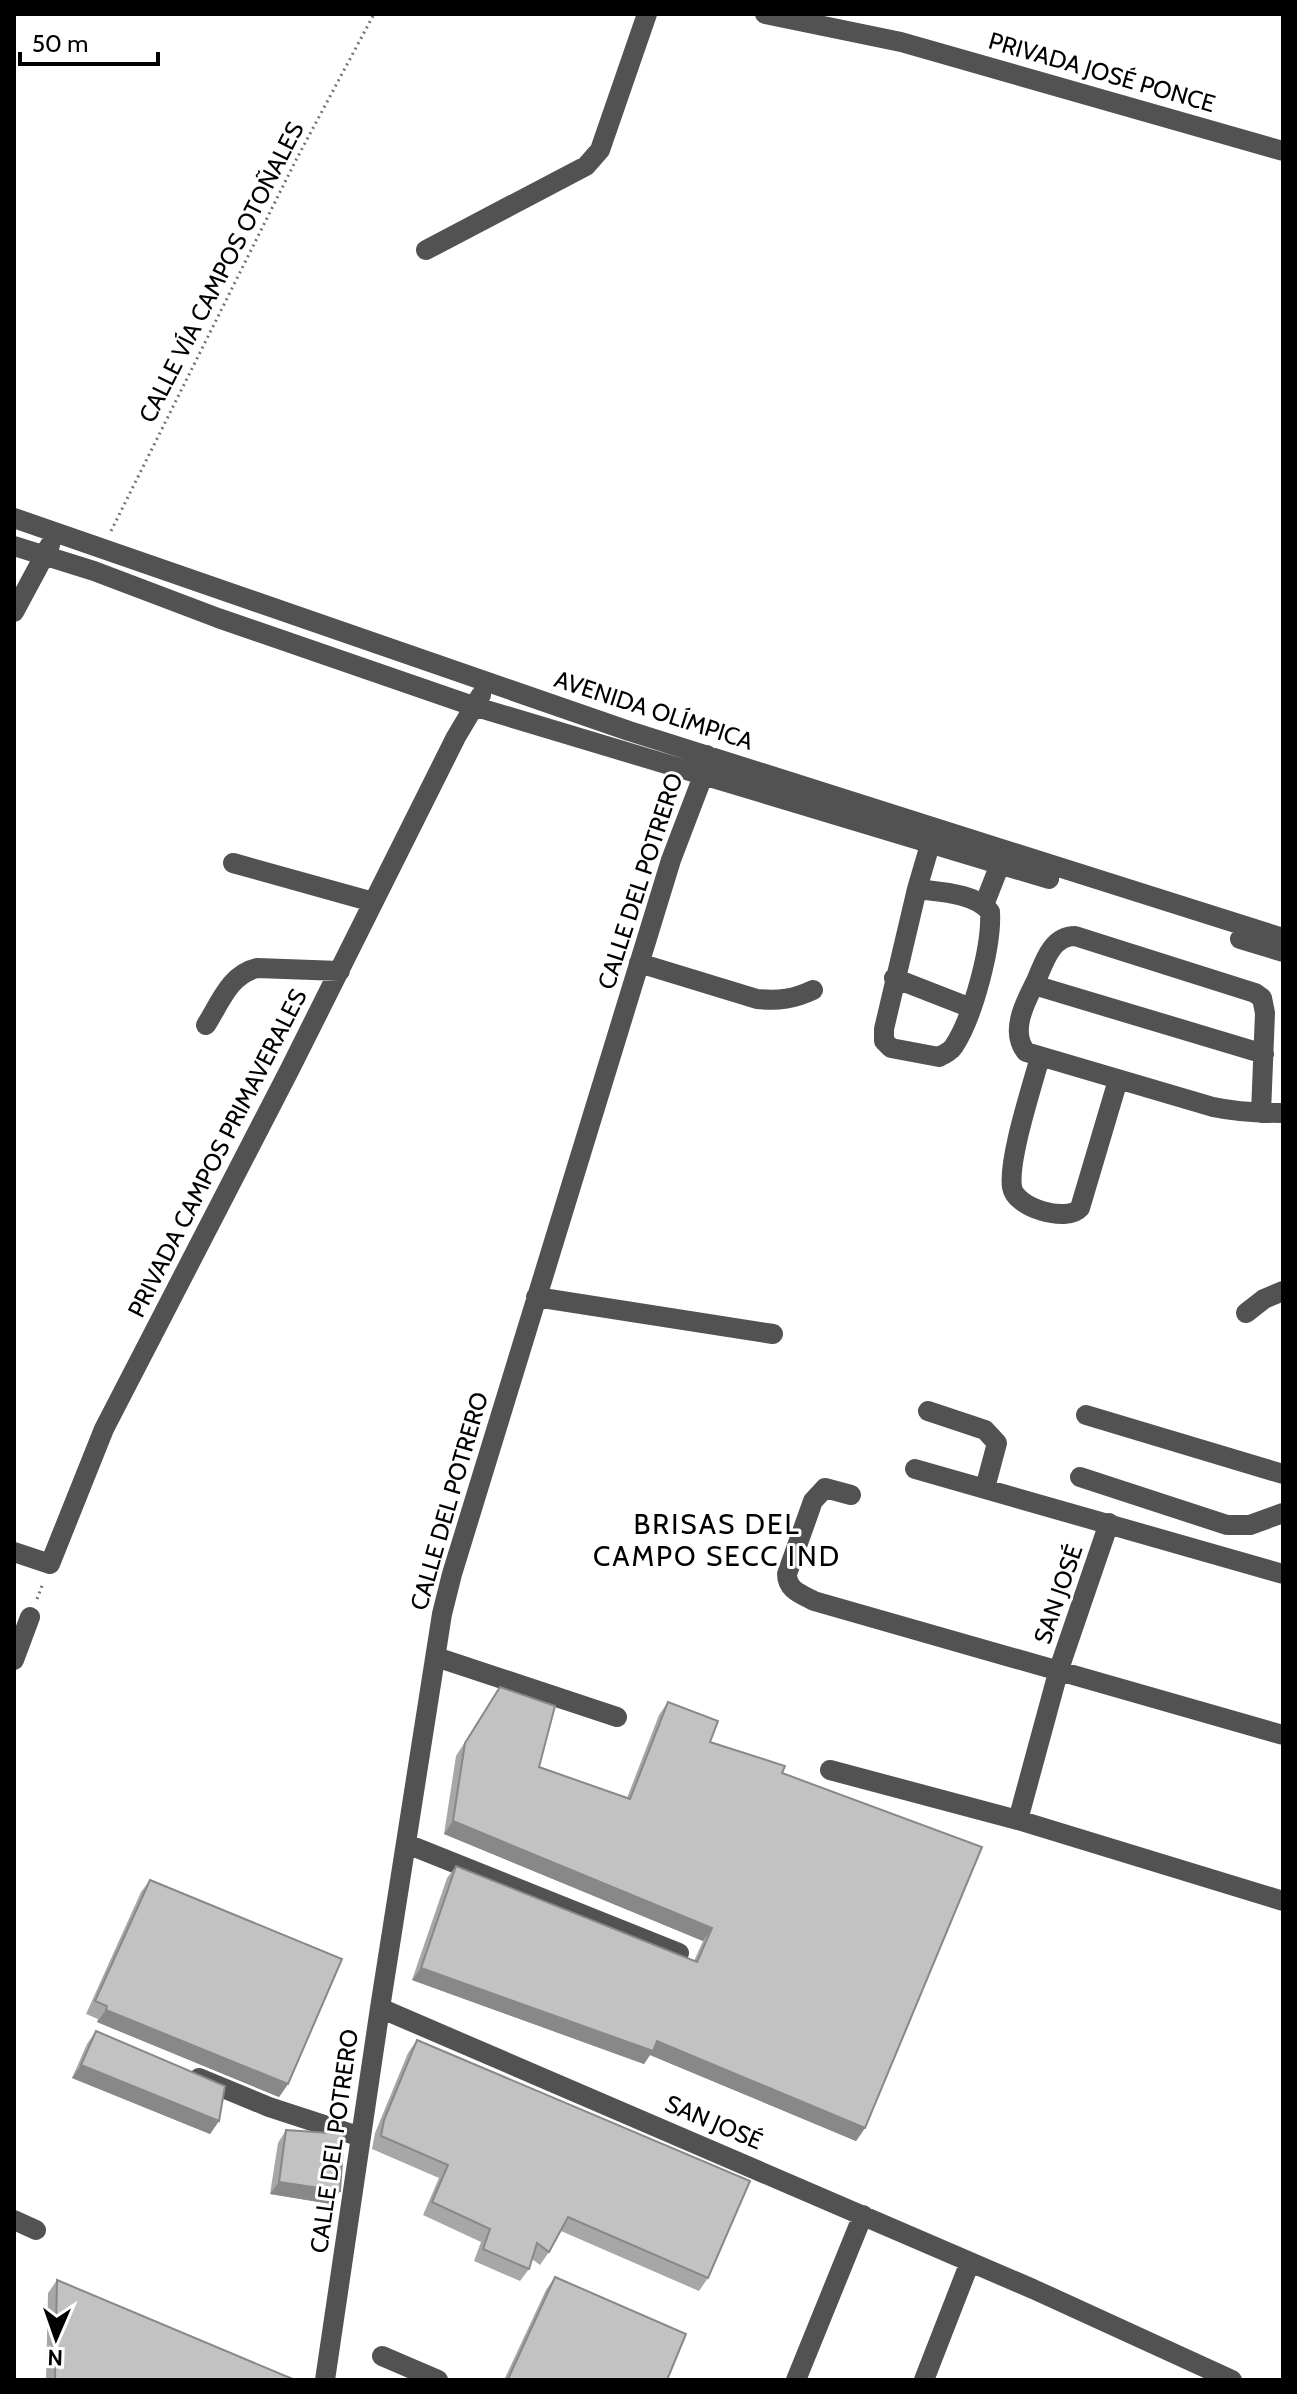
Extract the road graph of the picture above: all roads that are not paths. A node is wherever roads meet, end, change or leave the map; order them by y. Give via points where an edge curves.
1 (647, 14) edge
2 (765, 14) edge
3 (793, 17) edge
4 (1283, 151) edge
5 (426, 250) dead end
6 (14, 518) edge
7 (58, 531) junction
8 (14, 546) edge
9 (43, 555) junction
10 (14, 612) edge
11 (491, 682) junction
12 (473, 706) junction
13 (707, 755) junction
14 (703, 776) junction
15 (932, 835) junction
16 (1003, 857) junction
17 (233, 863) dead end
18 (917, 889) junction
19 (373, 902) junction
20 (984, 905) junction
21 (1283, 938) edge
22 (1283, 952) edge
23 (639, 963) junction
24 (340, 971) junction
25 (894, 978) junction
26 (1034, 985) junction
27 (813, 990) dead end
28 (971, 1008) junction
29 (206, 1025) dead end
30 (1264, 1054) junction
31 (1040, 1057) junction
32 (1273, 1079) edge
33 (1118, 1080) junction
34 (1261, 1113) junction
35 (1283, 1113) edge
36 (1283, 1291) edge
37 (536, 1297) junction
38 (1246, 1313) dead end
39 (773, 1334) dead end
40 (928, 1411) dead end
41 (1086, 1415) dead end
42 (915, 1469) dead end
43 (1283, 1474) edge
44 (1080, 1477) dead end
45 (985, 1488) junction
46 (851, 1495) dead end
47 (1283, 1513) edge
48 (1109, 1523) junction
49 (14, 1552) edge
50 (1283, 1574) edge
51 (30, 1617) road end
52 (436, 1657) junction
53 (14, 1660) edge
54 (1059, 1669) junction
55 (617, 1717) dead end
56 (1283, 1735) edge
57 (830, 1770) dead end
58 (1018, 1820) junction
59 (407, 1844) junction
60 (1283, 1901) edge
61 (679, 1953) edge
62 (380, 2008) junction
63 (182, 2071) edge
64 (361, 2137) junction
65 (863, 2215) junction
66 (14, 2220) edge
67 (36, 2230) dead end
68 (970, 2262) junction
69 (382, 2356) dead end
70 (325, 2380) edge
71 (438, 2380) edge
72 (796, 2380) edge
73 (924, 2380) edge
74 (1232, 2380) edge

1 - 5 street via 600,150 586,166
2 - 3 street, PRIVADA JOSÉ PONCE
3 - 4 street, PRIVADA JOSÉ PONCE via 901,42
6 - 7 street, AVENIDA OLÍMPICA
7 - 9 street
7 - 11 street, AVENIDA OLÍMPICA
8 - 9 street, AVENIDA OLÍMPICA
9 - 10 street
9 - 12 street, AVENIDA OLÍMPICA
11 - 12 street, PRIVADA CAMPOS PRIMAVERALES
11 - 13 street, AVENIDA OLÍMPICA
12 - 14 street, AVENIDA OLÍMPICA
12 - 19 street, PRIVADA CAMPOS PRIMAVERALES
13 - 14 street, CALLE DEL POTRERO
13 - 15 street, AVENIDA OLÍMPICA
14 - 15 street, AVENIDA OLÍMPICA
14 - 23 street, CALLE DEL POTRERO
15 - 16 street, AVENIDA OLÍMPICA
15 - 18 street
16 - 20 street
16 - 21 street, AVENIDA OLÍMPICA
16 - 22 street, AVENIDA OLÍMPICA
17 - 19 street
18 - 20 street
18 - 25 street
19 - 24 street, PRIVADA CAMPOS PRIMAVERALES
20 - 28 street via 990,927
23 - 27 street via 757,999 795,999
23 - 37 street, CALLE DEL POTRERO
24 - 29 street via 246,970
24 - 49 street, PRIVADA CAMPOS PRIMAVERALES via 104,1429 50,1564
25 - 28 street
25 - 28 street via 884,1029 884,1041 891,1048 939,1057 953,1048
26 - 30 street
26 - 30 street via 1050,950 1067,937 1129,952 1262,998
26 - 31 street via 1026,997 1019,1033 1026,1052
30 - 32 street
31 - 33 street
31 - 33 street via 1012,1179 1015,1196 1028,1206 1068,1215 1080,1208
32 - 34 street
33 - 34 street via 1213,1107
34 - 35 street
36 - 38 street
37 - 39 street
37 - 52 street, CALLE DEL POTRERO via 452,1574
40 - 45 street via 993,1436 997,1443
41 - 43 street
42 - 45 street
44 - 47 street via 1227,1525 1250,1525
45 - 48 street
46 - 54 street via 825,1488 818,1494 787,1574 794,1590 814,1601
48 - 50 street
48 - 54 street, SAN JOSÉ
51 - 53 street
52 - 55 street
52 - 59 street, CALLE DEL POTRERO
54 - 56 street
54 - 58 street, SAN JOSÉ
57 - 58 street
58 - 60 street
59 - 61 street
59 - 62 street, CALLE DEL POTRERO
62 - 64 street, CALLE DEL POTRERO
62 - 65 street, SAN JOSÉ
63 - 64 street
64 - 70 street, CALLE DEL POTRERO
65 - 68 street, SAN JOSÉ
65 - 72 street
66 - 67 street
68 - 73 street
68 - 74 street, SAN JOSÉ
69 - 71 street

